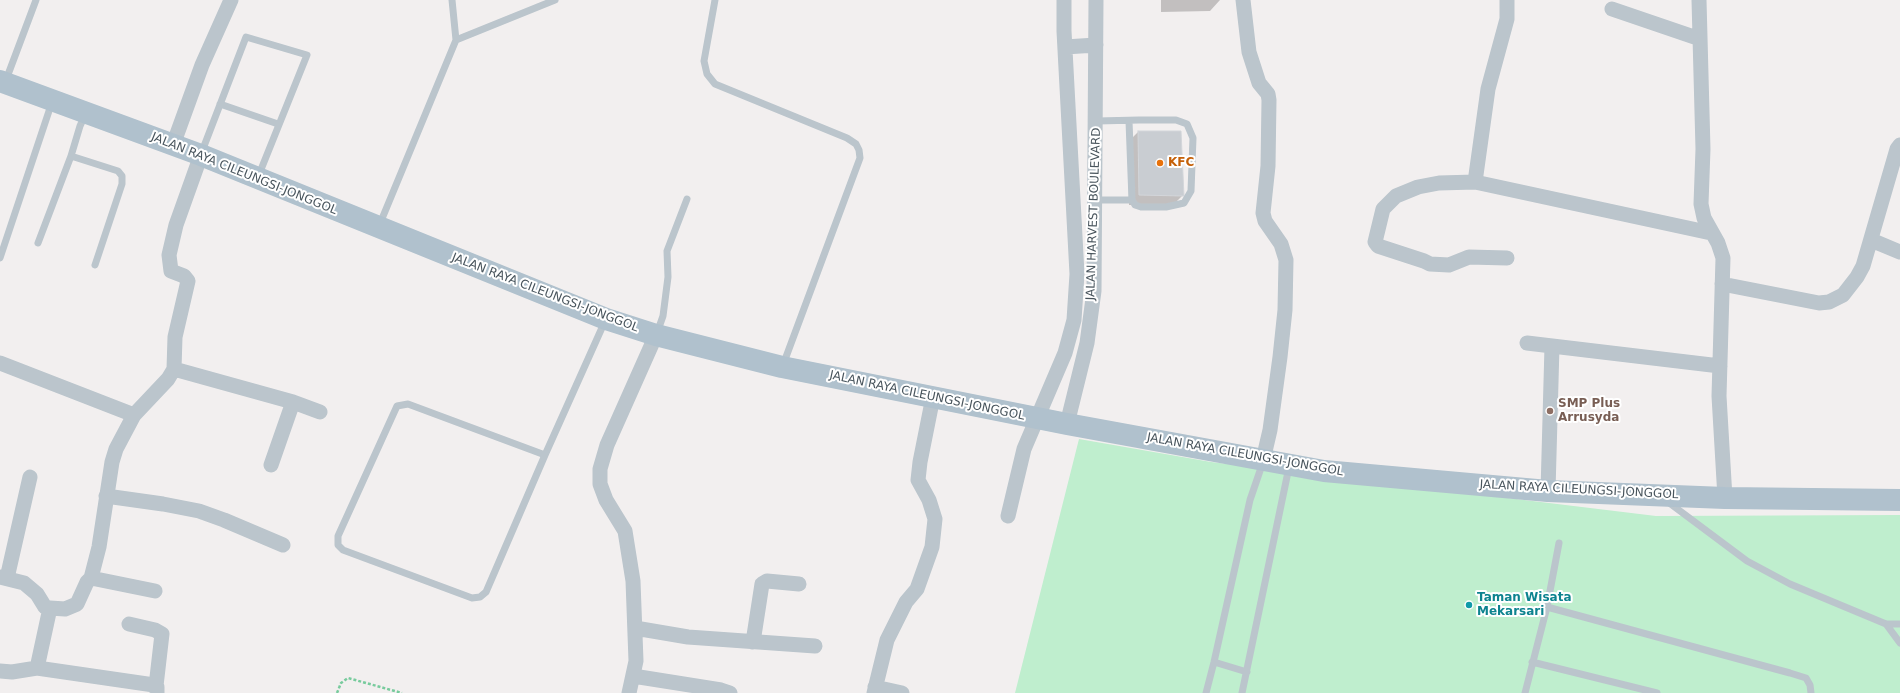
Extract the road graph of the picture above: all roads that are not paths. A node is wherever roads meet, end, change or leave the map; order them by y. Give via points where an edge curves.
1 (36, 0) edge
2 (231, 0) edge
3 (452, 0) edge
4 (555, 0) edge
5 (715, 0) edge
6 (1064, 0) edge
7 (1096, 0) edge
8 (1243, 0) edge
9 (1507, 0) edge
10 (1699, 0) edge
11 (1612, 9) dead end
12 (1700, 39) junction
13 (456, 40) junction
14 (1096, 45) junction
15 (1065, 47) junction
16 (3, 82) edge
17 (53, 100) junction
18 (220, 104) junction
19 (86, 113) junction
20 (1129, 120) junction
21 (1097, 121) junction
22 (278, 124) junction
23 (173, 145) junction
24 (1900, 145) edge
25 (201, 155) junction
26 (71, 156) junction
27 (258, 179) junction
28 (1475, 182) junction
29 (686, 199) dead end
30 (1096, 200) junction
31 (1132, 200) junction
32 (378, 228) junction
33 (1711, 233) junction
34 (1871, 240) junction
35 (38, 243) dead end
36 (1900, 252) edge
37 (0, 258) edge
38 (1506, 258) dead end
39 (95, 265) dead end
40 (1722, 284) junction
41 (606, 319) junction
42 (656, 335) junction
43 (1527, 343) dead end
44 (1552, 346) junction
45 (0, 363) edge
46 (1720, 366) junction
47 (782, 367) junction
48 (174, 369) junction
49 (933, 397) junction
50 (294, 402) junction
51 (320, 412) dead end
52 (134, 415) junction
53 (1036, 418) junction
54 (1067, 424) junction
55 (545, 455) junction
56 (1263, 460) junction
57 (1290, 464) junction
58 (271, 466) dead end
59 (30, 477) dead end
60 (1548, 491) junction
61 (106, 496) junction
62 (1660, 496) junction
63 (1725, 498) junction
64 (1900, 500) edge
65 (1008, 516) dead end
66 (1559, 543) dead end
67 (283, 545) dead end
68 (4, 577) edge
69 (91, 578) junction
70 (799, 584) dead end
71 (154, 591) dead end
72 (1547, 607) junction
73 (50, 608) junction
74 (129, 624) dead end
75 (1886, 624) junction
76 (1900, 624) edge
77 (635, 628) junction
78 (753, 642) junction
79 (1900, 643) edge
80 (815, 646) dead end
81 (1214, 662) junction
82 (1532, 662) junction
83 (37, 668) junction
84 (0, 671) edge
85 (1247, 672) junction
86 (633, 676) junction
87 (156, 690) edge
88 (703, 690) edge
89 (874, 690) edge
90 (1528, 692) edge
91 (629, 693) edge
92 (730, 693) edge
93 (902, 693) edge
94 (1206, 693) edge
95 (1242, 693) edge
96 (1656, 693) edge
97 (1811, 693) edge

1 - 16 lane
2 - 23 street via 202,65
3 - 13 lane
4 - 13 lane
5 - 47 lane via 704,61 707,74 715,84 847,138 856,144 859,150 860,158
6 - 15 street, JALAN HARVEST BOULEVARD
7 - 14 street, JALAN HARVEST BOULEVARD
8 - 56 street via 1249,52 1260,83 1268,94 1268,166 1263,212 1265,221 1281,244 1286,260 1281,349 1270,430
9 - 28 street via 1507,19 1488,89
10 - 12 street
11 - 12 street
12 - 33 street via 1703,149 1701,204
13 - 32 lane
14 - 15 street
14 - 21 street, JALAN HARVEST BOULEVARD
15 - 53 street, JALAN HARVEST BOULEVARD via 1077,288 1074,320 1065,353
16 - 17 main road, JALAN RAYA CILEUNGSI-JONGGOL
17 - 19 main road, JALAN RAYA CILEUNGSI-JONGGOL
17 - 37 lane
18 - 22 lane
18 - 22 lane via 246,37 307,55
18 - 25 lane
19 - 23 main road, JALAN RAYA CILEUNGSI-JONGGOL
19 - 26 lane
20 - 21 lane
20 - 31 lane
20 - 31 lane via 1176,120 1187,124 1193,138 1190,191 1184,203 1166,207 1141,207 1135,205
21 - 30 street, JALAN HARVEST BOULEVARD
22 - 27 lane
23 - 25 main road, JALAN RAYA CILEUNGSI-JONGGOL
24 - 34 street
25 - 27 main road, JALAN RAYA CILEUNGSI-JONGGOL
25 - 48 street via 176,225 169,255 171,271 188,278 175,337
26 - 35 lane
26 - 39 lane via 118,171 122,176 122,184
27 - 32 main road, JALAN RAYA CILEUNGSI-JONGGOL
28 - 33 street
28 - 38 street via 1439,183 1418,187 1396,196 1383,209 1375,242 1378,246 1430,264 1449,265 1470,257
29 - 42 lane via 667,251 668,277 663,316
30 - 31 lane
30 - 54 street, JALAN HARVEST BOULEVARD via 1094,291 1087,343
32 - 41 main road, JALAN RAYA CILEUNGSI-JONGGOL
33 - 40 street via 1723,258
34 - 36 street
34 - 40 street via 1857,277 1843,295 1829,302 1819,303
40 - 46 street
41 - 42 main road, JALAN RAYA CILEUNGSI-JONGGOL
41 - 55 lane
42 - 47 main road, JALAN RAYA CILEUNGSI-JONGGOL
42 - 77 street via 607,445 600,469 600,484 606,500 626,536 633,581
43 - 44 street
44 - 46 street
44 - 60 street
45 - 52 street
46 - 63 street via 1719,396
47 - 49 main road, JALAN RAYA CILEUNGSI-JONGGOL
48 - 50 street
48 - 52 street via 168,379
49 - 53 main road, JALAN RAYA CILEUNGSI-JONGGOL
49 - 89 street via 918,480 929,500 935,519 932,547 917,589 906,602 887,640
50 - 51 street
50 - 58 street
52 - 61 street via 116,449
53 - 54 main road, JALAN RAYA CILEUNGSI-JONGGOL
53 - 65 street, JALAN HARVEST BOULEVARD via 1024,449
54 - 56 main road, JALAN RAYA CILEUNGSI-JONGGOL
55 - 55 lane via 408,404 400,404 395,409 338,536 338,544 343,550 472,598 480,597 486,592
56 - 57 main road, JALAN RAYA CILEUNGSI-JONGGOL
56 - 81 lane via 1250,500
57 - 60 main road, JALAN RAYA CILEUNGSI-JONGGOL via 1324,471
57 - 85 lane
59 - 68 street
60 - 62 main road, JALAN RAYA CILEUNGSI-JONGGOL
61 - 67 street via 199,511
61 - 69 street via 99,547
62 - 63 main road, JALAN RAYA CILEUNGSI-JONGGOL
62 - 75 lane via 1747,561 1790,584
63 - 64 main road, JALAN RAYA CILEUNGSI-JONGGOL
66 - 72 lane
68 - 73 street via 17,580 29,587 45,607
69 - 71 street
69 - 73 street via 77,604 65,608
70 - 78 street via 767,581 762,584
72 - 82 lane
72 - 97 lane via 1806,678
73 - 83 street
74 - 87 street via 155,630 163,636
75 - 76 lane
75 - 79 lane
77 - 78 street via 688,637
77 - 86 street via 636,661
78 - 80 street
81 - 85 lane
81 - 94 lane
82 - 90 lane
82 - 96 lane
83 - 84 street
83 - 87 street
85 - 95 lane
86 - 88 street
86 - 91 street
88 - 92 street
89 - 93 street

